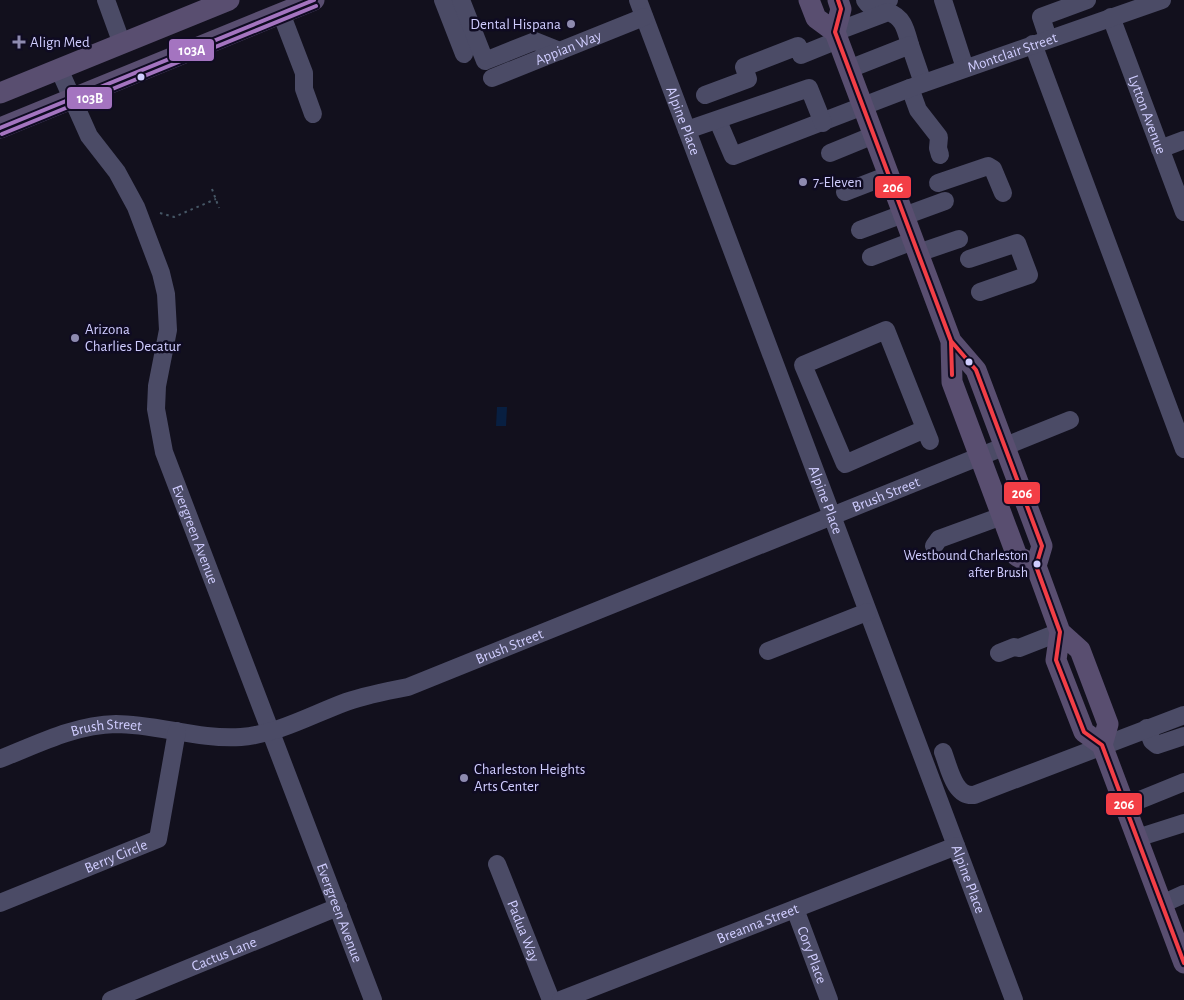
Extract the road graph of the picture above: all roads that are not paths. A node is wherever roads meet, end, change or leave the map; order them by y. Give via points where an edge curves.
1 (106, 0) edge
2 (229, 0) edge
3 (314, 0) edge
4 (443, 0) edge
5 (462, 0) edge
6 (638, 0) edge
7 (809, 0) edge
8 (838, 0) edge
9 (865, 0) edge
10 (889, 0) edge
11 (943, 0) edge
12 (1087, 0) edge
13 (1162, 0) edge
14 (281, 13) junction
15 (644, 17) junction
16 (1111, 17) junction
17 (837, 36) junction
18 (1041, 41) junction
19 (122, 44) junction
20 (910, 45) junction
21 (560, 51) junction
22 (464, 54) dead end
23 (849, 68) junction
24 (966, 68) junction
25 (59, 69) junction
26 (492, 78) dead end
27 (916, 85) junction
28 (0, 93) edge
29 (705, 95) dead end
30 (72, 98) junction
31 (863, 106) junction
32 (313, 114) dead end
33 (718, 121) junction
34 (823, 122) junction
35 (0, 128) edge
36 (687, 130) junction
37 (874, 135) junction
38 (1184, 140) edge
39 (1160, 149) junction
40 (830, 153) dead end
41 (940, 155) dead end
42 (888, 175) junction
43 (938, 183) dead end
44 (845, 192) dead end
45 (1003, 193) dead end
46 (945, 201) dead end
47 (1184, 212) edge
48 (904, 215) junction
49 (860, 230) dead end
50 (959, 238) dead end
51 (916, 247) junction
52 (870, 257) dead end
53 (969, 259) dead end
54 (980, 292) dead end
55 (951, 341) junction
56 (1070, 420) dead end
57 (928, 435) joint
58 (1004, 446) junction
59 (1184, 449) edge
60 (980, 457) junction
61 (1002, 516) junction
62 (831, 517) junction
63 (934, 546) dead end
64 (1036, 566) junction
65 (867, 612) junction
66 (1060, 632) junction
67 (768, 651) dead end
68 (999, 653) dead end
69 (1184, 715) edge
70 (1147, 728) junction
71 (177, 731) junction
72 (271, 731) junction
73 (1184, 736) edge
74 (1102, 745) junction
75 (943, 752) dead end
76 (0, 759) edge
77 (1184, 782) edge
78 (1125, 806) junction
79 (1184, 822) edge
80 (1137, 838) junction
81 (956, 846) junction
82 (497, 864) dead end
83 (1184, 894) edge
84 (0, 903) edge
85 (1162, 904) junction
86 (338, 907) junction
87 (795, 909) junction
88 (1184, 963) edge
89 (111, 1000) edge
90 (373, 1000) edge
91 (551, 1000) edge
92 (561, 1000) edge
93 (829, 1000) edge
94 (1014, 1000) edge

1 - 19 street
2 - 19 main road
3 - 14 main road
4 - 22 street
5 - 21 street via 485,61 535,41
6 - 15 street, Alpine Place
7 - 17 main road via 816,18
8 - 17 main road via 841,9
9 - 10 street via 874,5
11 - 24 street
12 - 18 street via 1041,17
13 - 16 street, Montclair Street
14 - 30 main road
14 - 32 street via 304,73 304,89
15 - 21 street, Appian Way
15 - 36 street, Alpine Place
16 - 18 street, Montclair Street
16 - 39 street, Lytton Avenue
17 - 20 street via 888,12 896,14 903,23
17 - 23 main road
17 - 29 street via 801,55 798,46 744,67 748,78
18 - 24 street, Montclair Street
18 - 59 street
19 - 25 main road
20 - 23 street
20 - 27 street
21 - 26 street, Appian Way
23 - 31 main road
24 - 27 street, Montclair Street
25 - 28 main road
25 - 30 street, Evergreen Avenue
27 - 31 street, Montclair Street
27 - 41 street via 918,110 939,136
30 - 35 main road
30 - 72 street, Evergreen Avenue via 89,136 122,180 136,207 161,273 168,315 156,398 160,438
31 - 34 street, Montclair Street
31 - 37 main road
33 - 34 street via 809,88
33 - 34 street, Montclair Street via 733,156
33 - 36 street
36 - 62 street, Alpine Place
37 - 40 street
37 - 42 main road
38 - 39 street
39 - 47 street, Lytton Avenue
42 - 44 street
42 - 48 main road
43 - 45 street via 988,166 994,169
46 - 48 street
48 - 49 street
48 - 51 main road
50 - 51 street
51 - 52 street
51 - 55 main road
53 - 54 street via 1017,243 1029,275
55 - 58 main road via 976,370
55 - 60 main road via 952,382
56 - 58 street, Brush Street
57 - 57 street via 886,330 804,365 845,464
58 - 60 street, Brush Street
58 - 64 main road via 1042,546
60 - 61 main road
60 - 62 street, Brush Street
61 - 63 street via 939,539
61 - 64 main road via 1017,556
62 - 65 street, Alpine Place
62 - 72 street, Brush Street via 408,686 358,698
64 - 66 main road
65 - 67 street
65 - 81 street, Alpine Place
66 - 68 street
66 - 74 main road via 1056,660 1084,732
69 - 70 street
70 - 73 street via 1157,745
70 - 74 street
71 - 72 street, Brush Street via 240,737
71 - 76 street, Brush Street via 118,724 72,729
71 - 84 street, Berry Circle via 158,839
72 - 86 street, Evergreen Avenue
74 - 75 street via 970,796 957,788
74 - 78 main road
77 - 78 street
78 - 80 main road
79 - 80 street
80 - 85 main road
81 - 87 street, Breanna Street
81 - 94 street, Alpine Place
82 - 91 street, Padua Way
83 - 85 street
85 - 88 main road
86 - 89 street, Cactus Lane
86 - 90 street, Evergreen Avenue
87 - 92 street, Breanna Street
87 - 93 street, Cory Place

